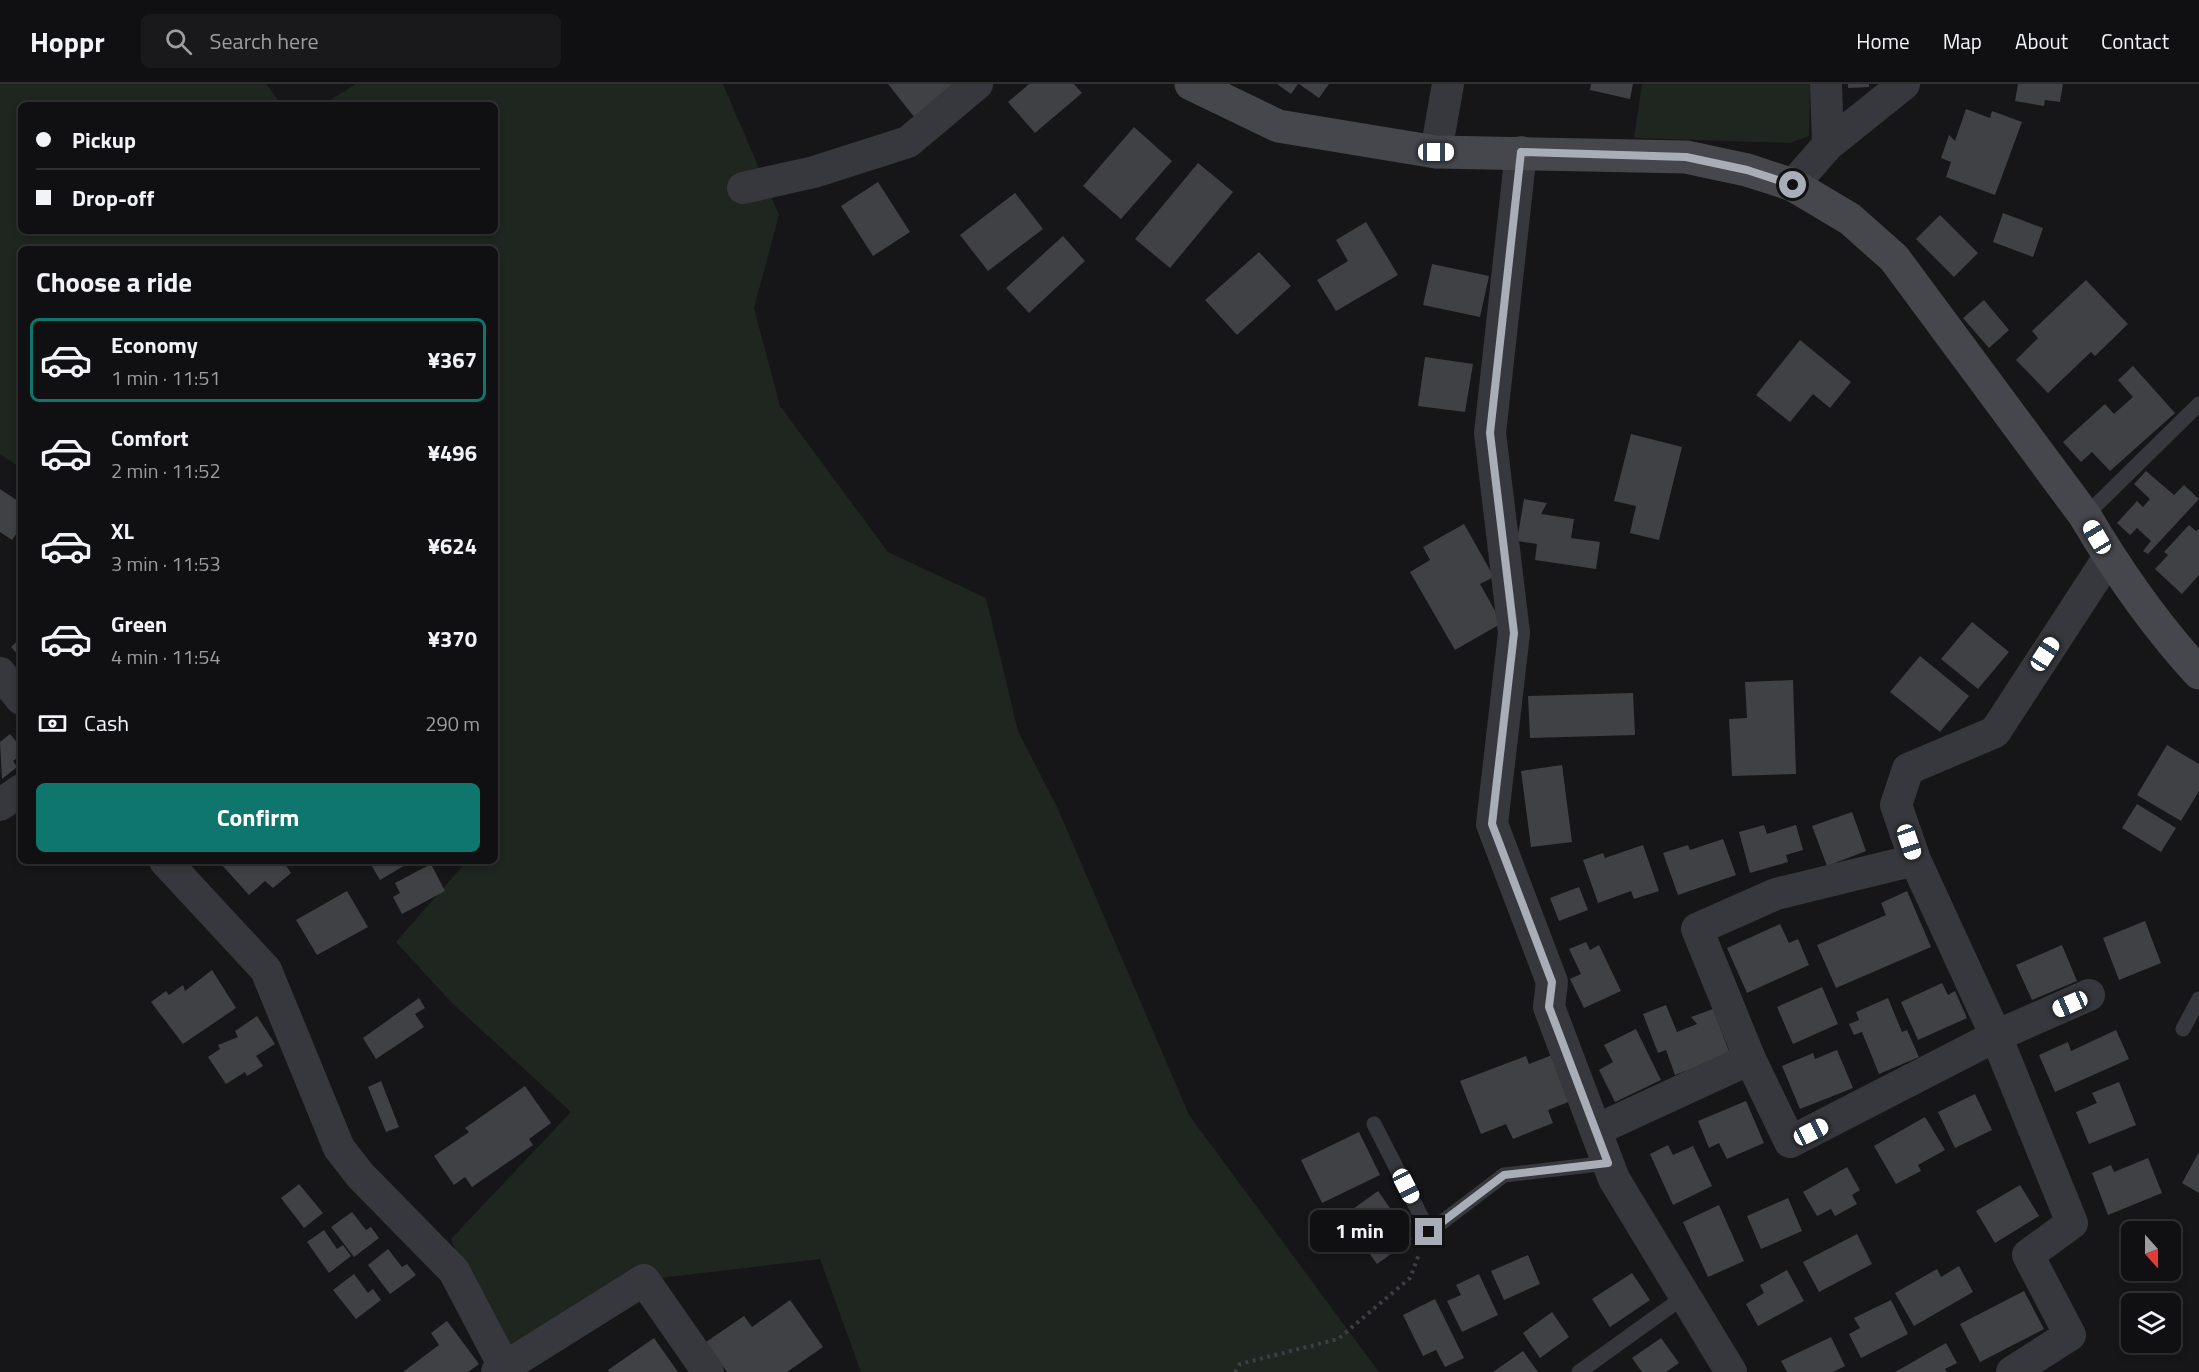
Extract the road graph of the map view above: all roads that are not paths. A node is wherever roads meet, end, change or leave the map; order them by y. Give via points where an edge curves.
1 (977, 84) edge
2 (1191, 84) edge
3 (1449, 84) edge
4 (1826, 84) edge
5 (1904, 84) edge
6 (1828, 145) junction
7 (1436, 152) junction
8 (1521, 152) junction
9 (1793, 185) junction
10 (743, 188) dead end
11 (2199, 404) edge
12 (2085, 516) junction
13 (2109, 557) junction
14 (0, 673) edge
15 (2199, 673) edge
16 (18, 695) edge
17 (18, 792) edge
18 (0, 805) edge
19 (1915, 860) junction
20 (168, 864) edge
21 (2089, 995) dead end
22 (2199, 999) edge
23 (2184, 1029) dead end
24 (1996, 1036) junction
25 (1750, 1059) junction
26 (1374, 1124) dead end
27 (1596, 1130) junction
28 (1608, 1163) junction
29 (1685, 1296) junction
30 (503, 1370) edge
31 (708, 1372) edge
32 (1579, 1372) edge
33 (1731, 1372) edge
34 (2012, 1372) edge

1 - 10 street via 908,142 814,172
2 - 7 street via 1278,126
3 - 7 street
4 - 6 street
5 - 6 street
6 - 9 street
7 - 8 street
8 - 9 street via 1686,157
8 - 27 street via 1490,433 1514,633 1492,824 1552,982 1549,1007
9 - 12 street via 1850,219 1894,258
11 - 12 lane
12 - 13 street
13 - 15 street via 2169,641
13 - 19 street via 1995,732 1908,769 1896,805
14 - 16 street
17 - 18 street
19 - 24 street
19 - 25 street via 1776,894 1697,929
20 - 30 street via 266,970 339,1148 360,1176 454,1271
21 - 24 street
22 - 23 lane
24 - 25 street via 1790,1142
24 - 34 street via 2072,1223 2028,1256 2070,1335
25 - 27 street
26 - 28 lane via 1429,1232 1504,1175
27 - 28 street
28 - 29 street
29 - 32 lane
29 - 33 street
30 - 31 street via 644,1280

